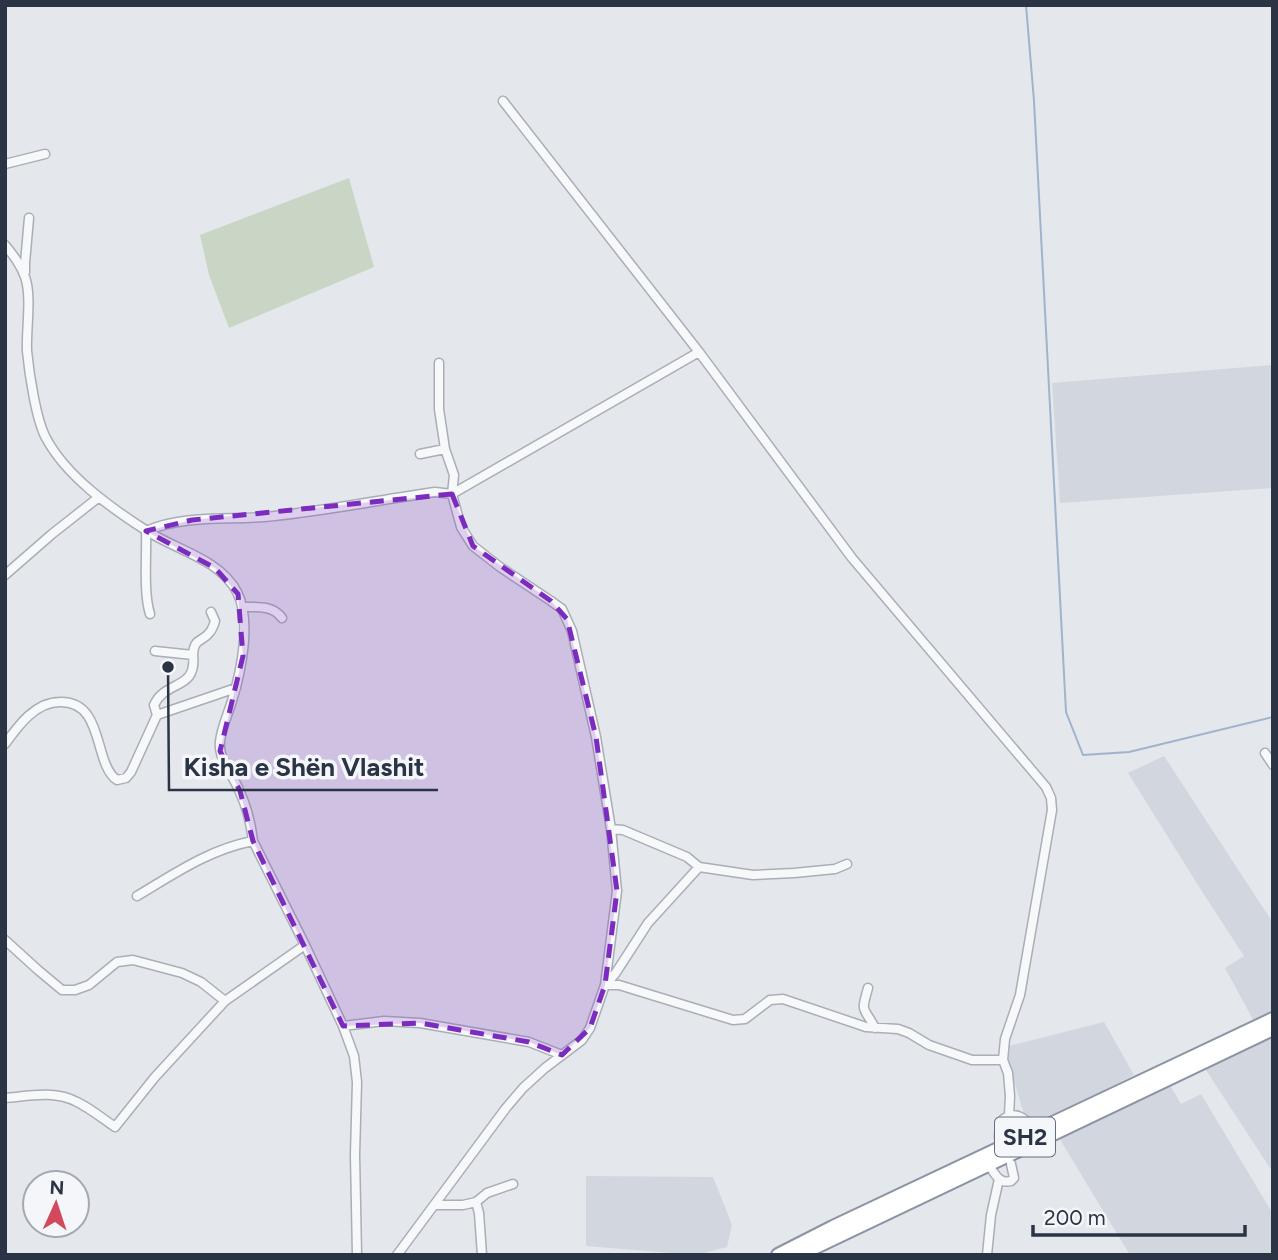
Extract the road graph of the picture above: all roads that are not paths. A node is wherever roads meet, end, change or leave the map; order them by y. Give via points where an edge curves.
1 (503, 101) dead end
2 (45, 154) dead end
3 (5, 164) edge
4 (29, 218) dead end
5 (5, 246) edge
6 (26, 279) junction
7 (699, 352) junction
8 (439, 363) dead end
9 (445, 449) junction
10 (420, 454) dead end
11 (452, 494) junction
12 (99, 497) junction
13 (146, 531) junction
14 (5, 575) edge
15 (242, 607) junction
16 (211, 612) dead end
17 (150, 614) dead end
18 (282, 618) dead end
19 (155, 651) dead end
20 (193, 655) junction
21 (236, 688) junction
22 (157, 715) junction
23 (5, 744) edge
24 (1265, 753) dead end
25 (1273, 765) edge
26 (611, 829) junction
27 (253, 841) junction
28 (847, 864) dead end
29 (699, 867) junction
30 (137, 897) dead end
31 (5, 940) edge
32 (305, 945) junction
33 (605, 985) junction
34 (868, 988) dead end
35 (225, 1000) junction
36 (1273, 1019) edge
37 (343, 1026) junction
38 (875, 1028) junction
39 (1273, 1029) edge
40 (562, 1055) junction
41 (1003, 1060) junction
42 (5, 1098) edge
43 (1009, 1115) junction
44 (1037, 1131) junction
45 (999, 1137) dead end
46 (1011, 1164) dead end
47 (989, 1165) junction
48 (999, 1179) junction
49 (513, 1184) dead end
50 (476, 1202) junction
51 (434, 1205) junction
52 (357, 1255) edge
53 (397, 1255) edge
54 (482, 1255) edge
55 (778, 1255) edge
56 (800, 1255) edge
57 (987, 1255) edge

1 - 7 street
2 - 3 street
4 - 6 street
5 - 6 street
6 - 12 street via 27,351 46,438 68,470
7 - 11 street
7 - 41 street via 852,558 1051,798 1020,995
8 - 9 street
9 - 10 street
9 - 11 street via 454,475
11 - 13 street via 435,492 264,517 192,520
11 - 26 street via 461,527 473,546 562,609 567,619 596,737
12 - 13 street
12 - 14 street
13 - 15 street via 215,568 230,581
13 - 17 street
15 - 18 street via 264,607
15 - 21 street via 243,656
16 - 20 street via 215,621 211,632 198,640
19 - 20 street
20 - 22 street via 191,676 158,696 154,705
21 - 22 street
21 - 27 street via 219,742 251,823
22 - 23 street via 131,772 121,780 110,774 89,718 70,702 47,704 17,727
24 - 25 street
26 - 29 street via 687,857
26 - 33 street via 617,891
27 - 30 street via 194,862
27 - 32 street
28 - 29 street via 835,869 753,875
29 - 33 street via 648,923
31 - 35 street via 62,989 89,985 117,962 134,960 181,973
32 - 35 street
32 - 37 street
33 - 38 street via 619,985 733,1020 745,1019 770,1000 783,999
33 - 40 street via 590,1028
34 - 38 street via 863,1006
35 - 42 street via 115,1127 64,1097
36 - 44 highway, SH2
37 - 40 street via 420,1023 529,1042
37 - 52 street via 357,1082
38 - 41 street via 909,1032 929,1045 972,1060
39 - 47 highway, SH2
40 - 51 street via 523,1088
41 - 43 street
43 - 44 street via 1025,1119
43 - 45 street via 1000,1122
44 - 55 highway, SH2
46 - 48 street via 1014,1178
47 - 48 street
47 - 56 highway, SH2
48 - 57 street
49 - 50 street
50 - 51 street
50 - 54 street
51 - 53 street

